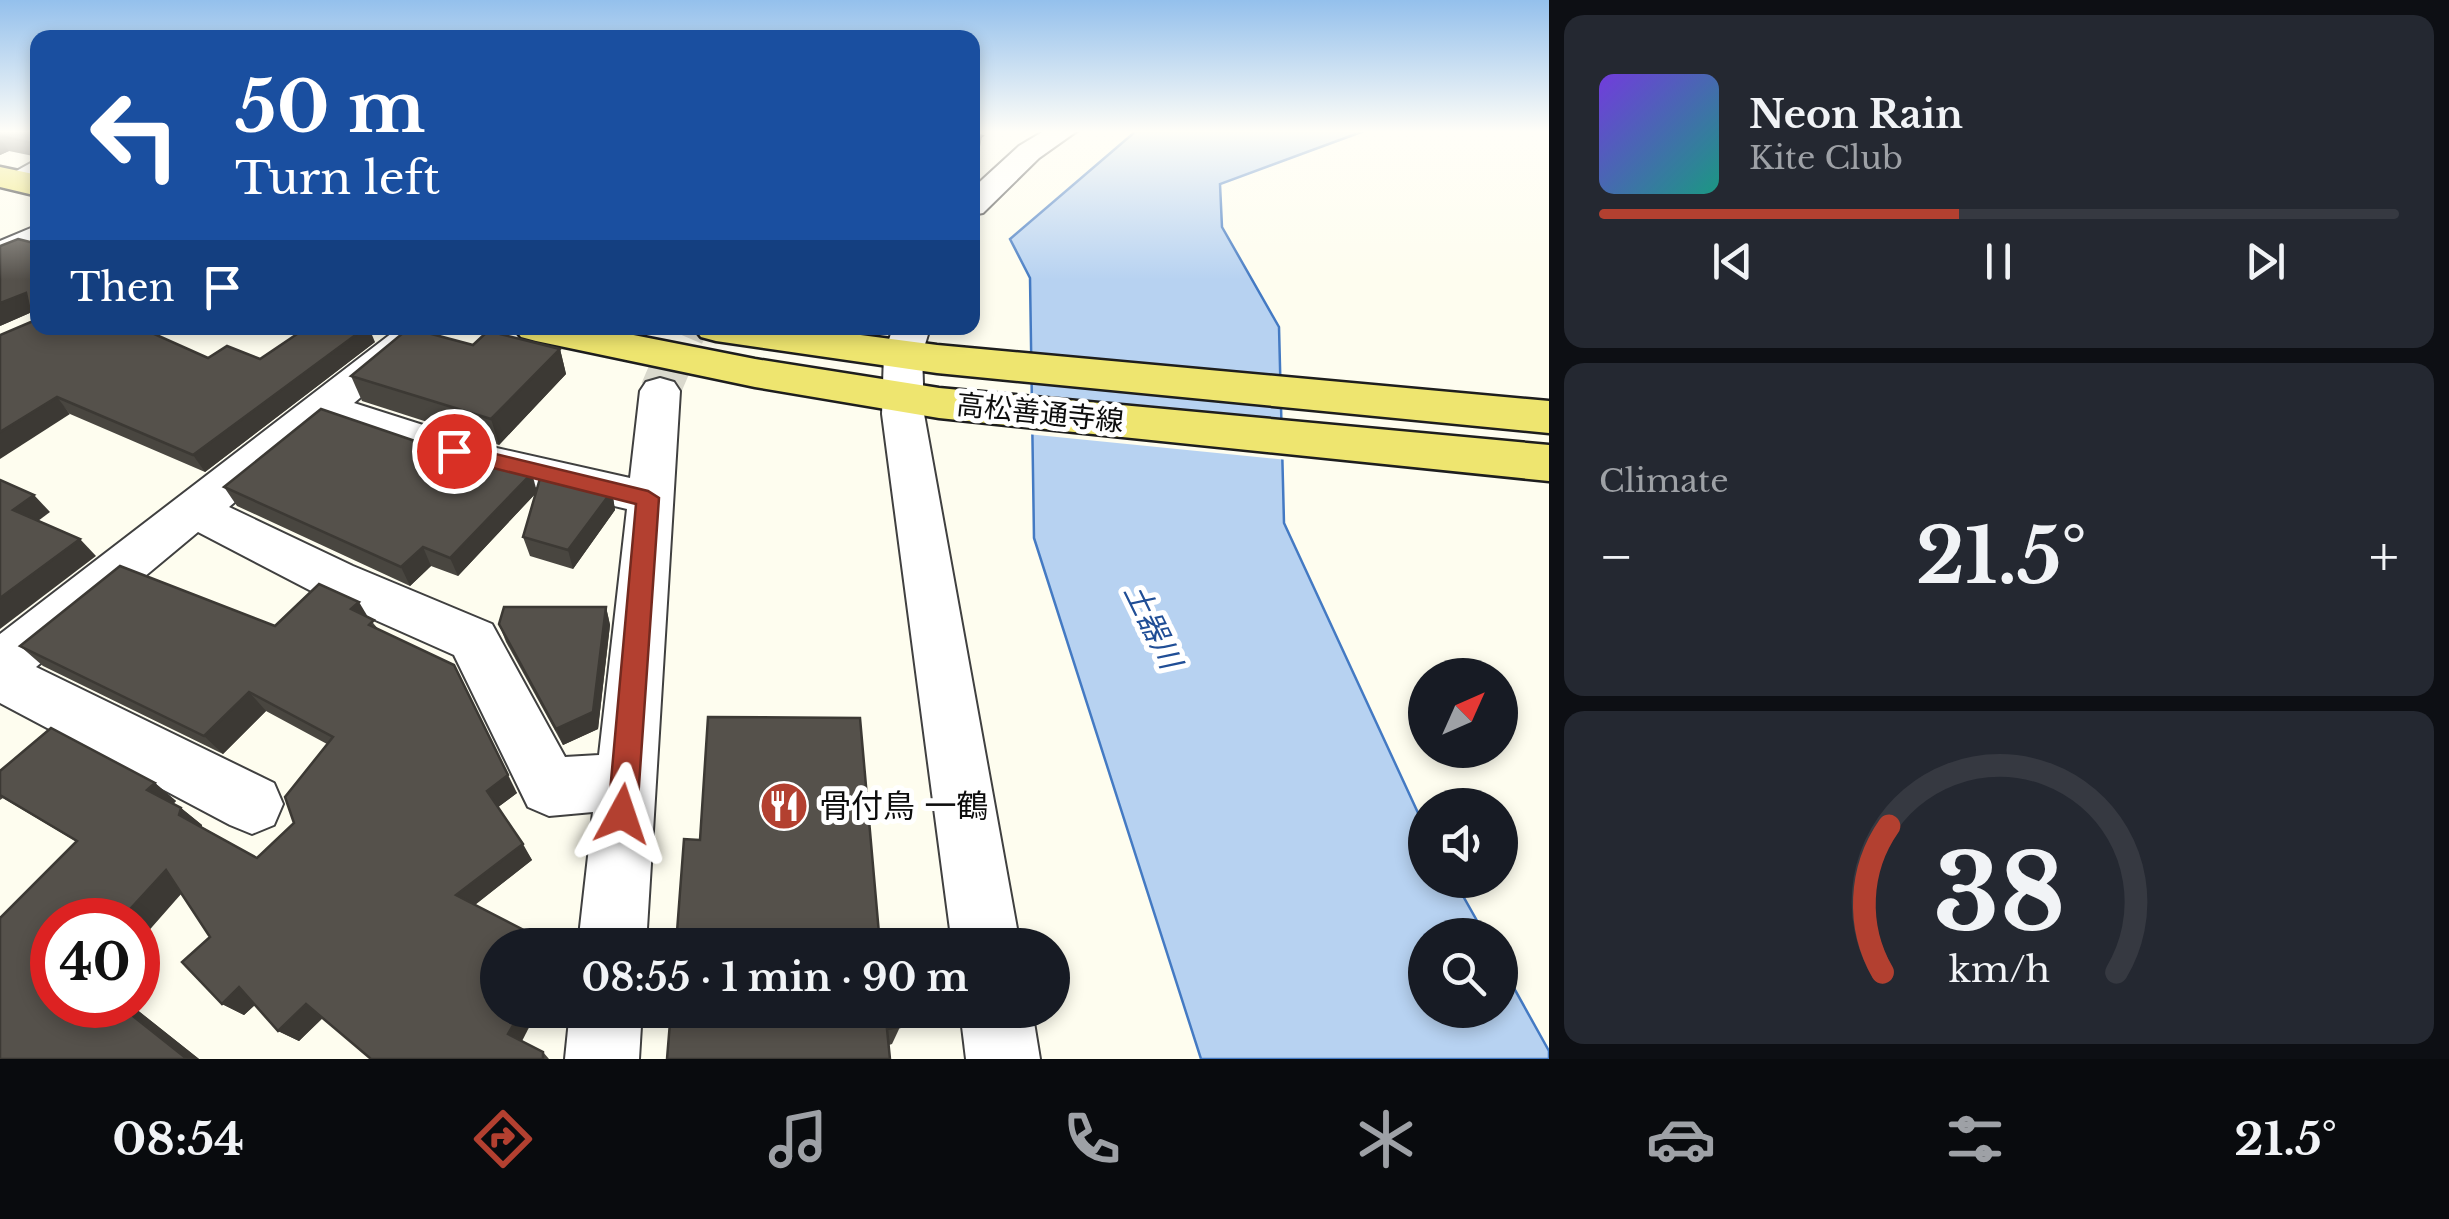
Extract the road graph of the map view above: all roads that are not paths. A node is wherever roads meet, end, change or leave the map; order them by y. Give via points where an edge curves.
1 (30, 239) edge
2 (0, 254) edge
3 (406, 335) edge
4 (570, 335) edge
5 (751, 335) edge
6 (918, 368) edge
7 (660, 391) tunnel mouth
8 (323, 407) junction
9 (1549, 417) edge
10 (1549, 463) edge
11 (648, 498) junction
12 (194, 510) junction
13 (0, 665) edge
14 (0, 676) edge
15 (625, 780) junction
16 (252, 804) dead end
17 (613, 928) edge
18 (984, 928) edge
19 (605, 1028) edge
20 (999, 1028) edge
21 (602, 1059) edge
22 (1003, 1059) edge

1 - 2 street
3 - 8 street via 412,336
4 - 6 main road, 高松善通寺線 via 755,373
5 - 6 main road, 高松善通寺線
6 - 9 main road, 高松善通寺線
6 - 10 main road, 高松善通寺線
6 - 18 street
7 - 11 street
8 - 11 street via 486,462
8 - 12 street
11 - 15 street
12 - 13 street
12 - 15 street via 473,640 550,786
14 - 16 street
15 - 17 street
19 - 21 street
20 - 22 street

